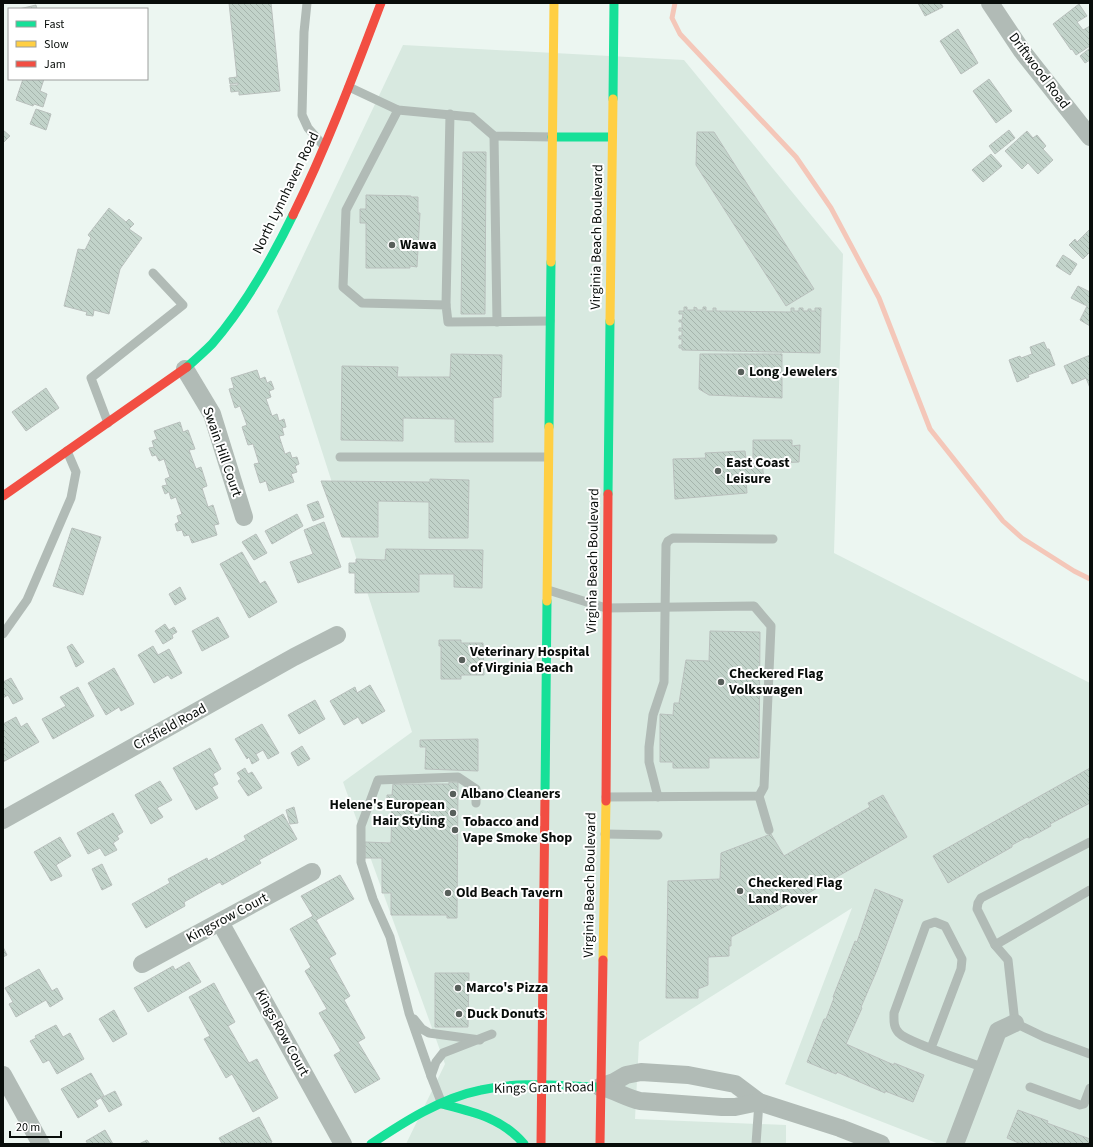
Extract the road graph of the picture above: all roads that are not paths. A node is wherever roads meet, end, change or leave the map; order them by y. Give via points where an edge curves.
1 (307, 3) edge
2 (381, 3) edge
3 (554, 3) edge
4 (614, 3) edge
5 (990, 3) edge
6 (349, 87) junction
7 (398, 110) junction
8 (450, 114) junction
9 (494, 136) junction
10 (552, 137) junction
11 (612, 137) junction
12 (1090, 137) edge
13 (324, 146) junction
14 (153, 272) dead end
15 (446, 305) junction
16 (550, 321) junction
17 (497, 322) junction
18 (185, 369) junction
19 (108, 422) junction
20 (67, 451) junction
21 (340, 457) dead end
22 (548, 457) junction
23 (3, 496) edge
24 (244, 517) dead end
25 (773, 539) dead end
26 (547, 589) junction
27 (606, 608) junction
28 (664, 608) junction
29 (3, 634) edge
30 (337, 635) dead end
31 (759, 796) junction
32 (606, 797) junction
33 (658, 797) junction
34 (476, 803) dead end
35 (3, 820) edge
36 (769, 830) dead end
37 (605, 834) junction
38 (658, 834) dead end
39 (1090, 842) edge
40 (312, 872) dead end
41 (1090, 890) edge
42 (220, 922) junction
43 (995, 945) junction
44 (142, 964) dead end
45 (409, 1013) junction
46 (1015, 1023) junction
47 (492, 1034) dead end
48 (480, 1040) junction
49 (931, 1048) junction
50 (1090, 1054) edge
51 (984, 1068) junction
52 (3, 1075) edge
53 (431, 1076) junction
54 (541, 1086) junction
55 (1030, 1086) dead end
56 (600, 1087) junction
57 (1090, 1088) edge
58 (759, 1102) junction
59 (442, 1104) junction
60 (374, 1143) edge
61 (41, 1144) edge
62 (343, 1144) edge
63 (524, 1144) edge
64 (541, 1144) edge
65 (600, 1144) edge
66 (756, 1144) edge
67 (881, 1144) edge
68 (955, 1144) edge

1 - 13 lane via 302,115 308,128
2 - 6 main road, North Lynnhaven Road
3 - 10 main road
4 - 11 main road, Virginia Beach Boulevard
5 - 12 street, Driftwood Road via 1022,51
6 - 7 lane
6 - 13 main road, North Lynnhaven Road
7 - 8 lane
7 - 15 lane via 346,210 343,287 362,303
8 - 9 lane via 472,117
8 - 15 lane
9 - 10 lane
9 - 17 lane
10 - 11 main road
10 - 16 main road
11 - 27 main road, Virginia Beach Boulevard
13 - 18 main road, North Lynnhaven Road via 295,212 263,271 230,322
14 - 19 lane via 183,305 90,378
15 - 17 lane via 448,322
16 - 17 lane
16 - 22 main road
18 - 19 main road, North Lynnhaven Road
18 - 24 street, Swain Hill Court via 212,414
19 - 20 main road, North Lynnhaven Road
20 - 23 main road, North Lynnhaven Road
20 - 29 lane via 76,472 71,498 27,600
21 - 22 lane
22 - 26 main road
25 - 28 lane via 673,538 668,541
26 - 27 lane
26 - 54 main road
27 - 28 lane
27 - 32 main road, Virginia Beach Boulevard
28 - 31 lane via 754,606 771,626 764,787
28 - 33 lane via 664,682 653,715 649,747 649,762
30 - 35 street, Crisfield Road
31 - 33 lane
31 - 36 lane
32 - 33 lane
32 - 37 main road, Virginia Beach Boulevard
34 - 45 lane via 476,789 458,777 378,780 361,826 361,862 373,899 390,937
37 - 38 lane
37 - 56 main road, Virginia Beach Boulevard
39 - 43 lane via 981,898 977,908
40 - 42 street, Kingsrow Court
41 - 43 lane
42 - 44 street, Kingsrow Court
42 - 62 street, Kings Row Court
43 - 46 lane via 1008,960
45 - 48 lane via 422,1029 429,1033
45 - 53 lane
46 - 50 lane
46 - 51 street via 998,1031
47 - 48 lane
48 - 53 lane via 444,1053 436,1062
49 - 49 lane via 902,1037 897,1032 894,1013 926,925 935,922 945,926 962,959
49 - 51 lane
51 - 68 street
52 - 61 street
53 - 59 lane
54 - 56 main road, Kings Grant Road
54 - 59 main road, Kings Grant Road via 493,1088 465,1094
54 - 64 main road
55 - 57 lane via 1080,1105 1084,1104
56 - 58 street via 640,1101 722,1108
56 - 58 street, Kings Grant Road via 635,1073 688,1075 736,1084
56 - 65 main road, Virginia Beach Boulevard
58 - 66 lane
58 - 67 street, Kings Grant Road
59 - 60 main road, Kings Grant Road via 403,1124
59 - 63 main road via 497,1121 518,1135

